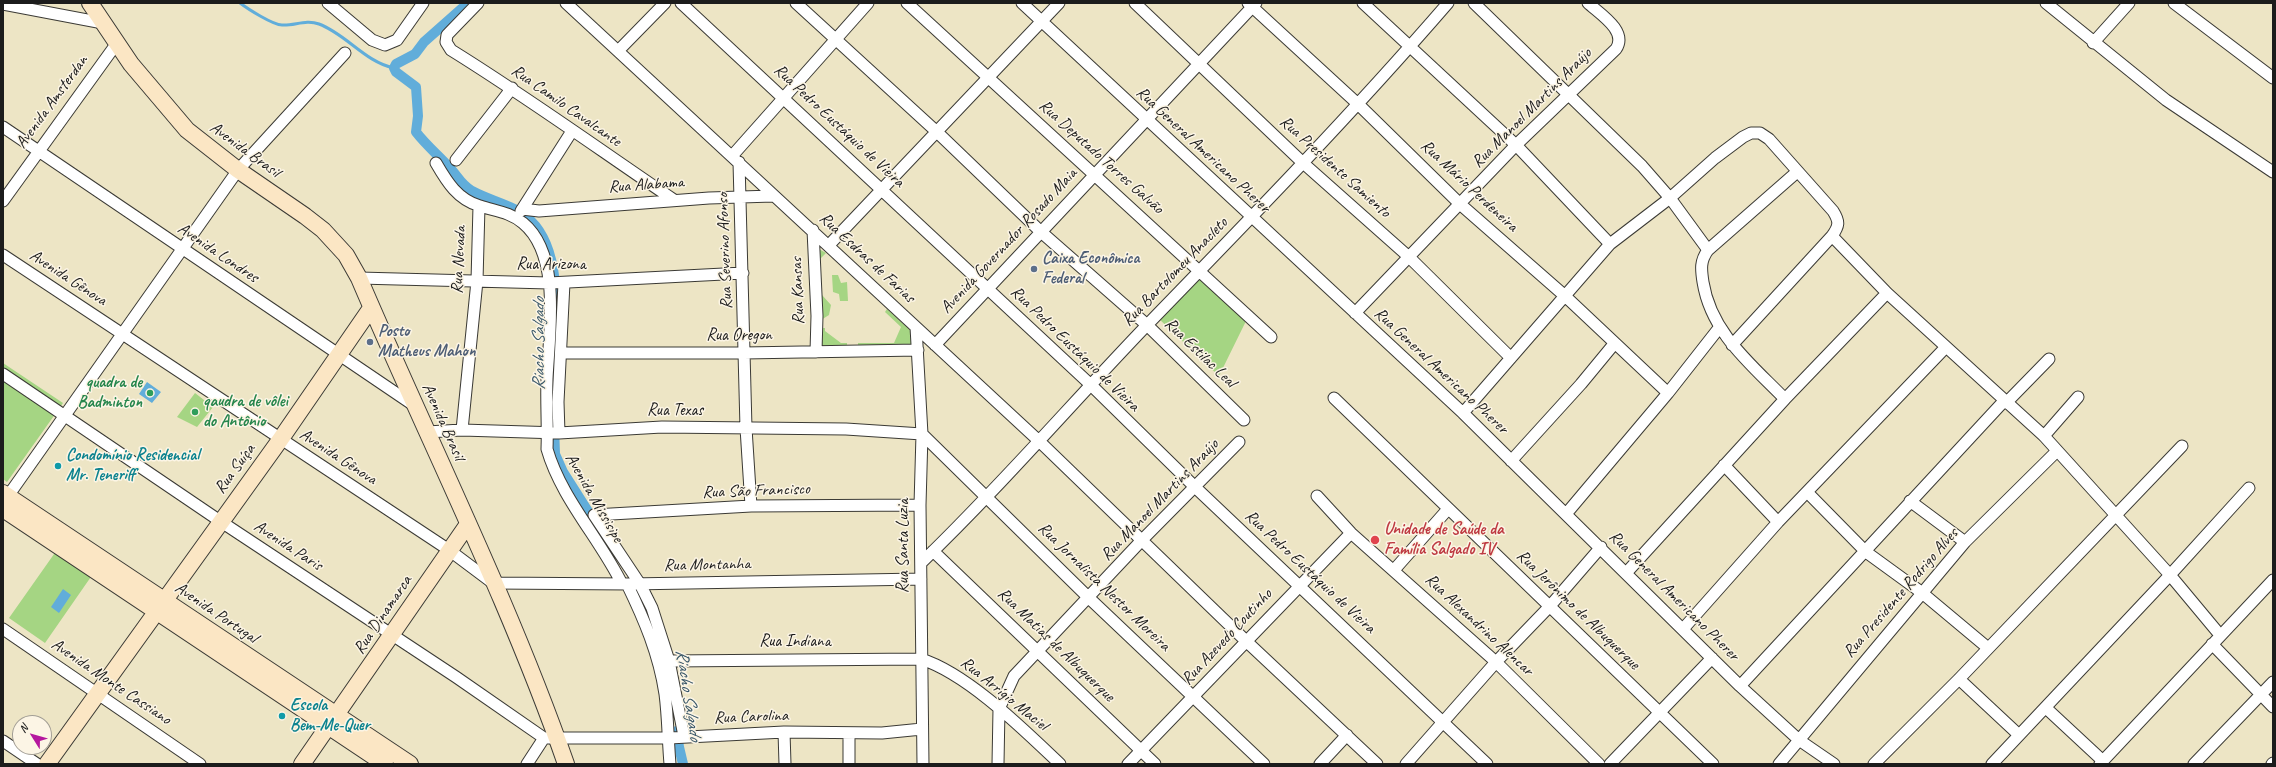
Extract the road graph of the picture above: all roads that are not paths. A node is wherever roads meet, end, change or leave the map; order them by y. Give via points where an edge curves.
1 (90, 3) edge
2 (328, 3) edge
3 (423, 3) edge
4 (478, 3) edge
5 (566, 3) edge
6 (665, 3) edge
7 (680, 3) edge
8 (796, 3) edge
9 (868, 3) edge
10 (906, 3) edge
11 (1022, 3) edge
12 (1059, 3) edge
13 (1135, 3) edge
14 (1362, 3) edge
15 (1448, 3) edge
16 (1474, 3) edge
17 (1588, 3) edge
18 (2046, 3) edge
19 (2129, 3) edge
20 (2174, 3) edge
21 (3, 4) edge
22 (1252, 4) edge
23 (1041, 21) junction
24 (103, 23) junction
25 (836, 40) junction
26 (117, 43) junction
27 (2093, 43) junction
28 (1410, 47) junction
29 (618, 51) junction
30 (345, 53) dead end
31 (1199, 64) junction
32 (989, 77) junction
33 (2273, 78) edge
34 (512, 88) junction
35 (1569, 93) junction
36 (783, 97) junction
37 (1359, 105) junction
38 (1146, 119) junction
39 (3, 127) edge
40 (572, 131) junction
41 (938, 133) junction
42 (1516, 145) junction
43 (38, 150) junction
44 (736, 159) junction
45 (456, 160) dead end
46 (1302, 162) junction
47 (436, 163) dead end
48 (238, 170) junction
49 (2272, 170) edge
50 (1797, 172) junction
51 (1094, 175) junction
52 (883, 189) junction
53 (773, 196) junction
54 (740, 197) junction
55 (1670, 198) junction
56 (674, 200) junction
57 (3, 201) edge
58 (1460, 204) junction
59 (479, 206) junction
60 (1251, 218) junction
61 (813, 230) junction
62 (1040, 231) junction
63 (1832, 236) junction
64 (1610, 244) junction
65 (829, 245) junction
66 (182, 249) junction
67 (1708, 250) junction
68 (3, 255) edge
69 (1409, 257) junction
70 (1201, 271) junction
71 (743, 273) junction
72 (359, 278) junction
73 (477, 281) junction
74 (556, 283) junction
75 (987, 288) junction
76 (1887, 293) junction
77 (1565, 296) junction
78 (371, 308) junction
79 (1355, 313) junction
80 (1147, 325) junction
81 (916, 327) junction
82 (1719, 328) junction
83 (122, 334) junction
84 (1271, 338) dead end
85 (1614, 344) junction
86 (935, 345) junction
87 (1732, 345) junction
88 (1946, 347) junction
89 (918, 350) junction
90 (816, 352) junction
91 (338, 353) junction
92 (561, 353) junction
93 (744, 353) junction
94 (1511, 358) junction
95 (2049, 360) dead end
96 (3, 374) edge
97 (1092, 386) junction
98 (1668, 393) junction
99 (2078, 397) dead end
100 (1334, 398) dead end
101 (1785, 399) junction
102 (2005, 402) junction
103 (416, 406) junction
104 (1463, 413) junction
105 (66, 415) junction
106 (1244, 420) dead end
107 (746, 428) junction
108 (462, 430) junction
109 (427, 432) junction
110 (547, 433) junction
111 (559, 433) junction
112 (922, 434) junction
113 (2044, 436) junction
114 (280, 440) junction
115 (1040, 441) junction
116 (1239, 442) dead end
117 (2182, 446) dead end
118 (2057, 451) junction
119 (1511, 461) junction
120 (1724, 465) junction
121 (1196, 488) junction
122 (2249, 488) dead end
123 (1807, 492) junction
124 (986, 496) junction
125 (1317, 496) dead end
126 (5, 499) edge
127 (1910, 501) junction
128 (920, 505) junction
129 (750, 506) junction
130 (1448, 508) junction
131 (1566, 514) junction
132 (2116, 514) junction
133 (594, 515) joint
134 (220, 521) junction
135 (1778, 522) junction
136 (468, 524) junction
137 (1351, 533) junction
138 (1142, 540) junction
139 (1965, 542) junction
140 (1600, 547) junction
141 (449, 550) junction
142 (934, 551) junction
143 (1866, 552) junction
144 (922, 562) junction
145 (1394, 570) junction
146 (1627, 572) junction
147 (2170, 575) junction
148 (921, 579) junction
149 (2273, 580) edge
150 (493, 583) junction
151 (631, 584) junction
152 (1299, 585) junction
153 (1921, 592) junction
154 (1088, 598) junction
155 (160, 606) junction
156 (1550, 606) junction
157 (3, 629) edge
158 (1683, 629) junction
159 (393, 635) junction
160 (2220, 635) junction
161 (1246, 641) junction
162 (2212, 644) junction
163 (1988, 648) junction
164 (1037, 650) junction
165 (1712, 658) junction
166 (922, 659) junction
167 (668, 661) junction
168 (1496, 662) junction
169 (1958, 679) junction
170 (2273, 682) edge
171 (1740, 686) junction
172 (99, 694) junction
173 (2261, 695) junction
174 (1194, 697) junction
175 (2273, 707) edge
176 (2046, 708) junction
177 (999, 709) junction
178 (1660, 713) junction
179 (333, 722) junction
180 (1444, 722) junction
181 (922, 729) junction
182 (784, 732) junction
183 (849, 733) junction
184 (1347, 735) junction
185 (2019, 735) junction
186 (676, 737) junction
187 (550, 738) junction
188 (1799, 740) junction
189 (3, 741) edge
190 (1141, 750) junction
191 (2102, 762) edge
192 (37, 764) edge
193 (48, 764) edge
194 (200, 764) edge
195 (302, 764) edge
196 (385, 764) edge
197 (410, 764) edge
198 (527, 764) edge
199 (566, 764) edge
200 (670, 764) edge
201 (785, 764) edge
202 (849, 764) edge
203 (923, 764) edge
204 (998, 764) edge
205 (1060, 764) edge
206 (1128, 764) edge
207 (1155, 764) edge
208 (1264, 764) edge
209 (1320, 764) edge
210 (1377, 764) edge
211 (1406, 764) edge
212 (1487, 764) edge
213 (1600, 764) edge
214 (1610, 764) edge
215 (1713, 764) edge
216 (1779, 764) edge
217 (1834, 764) edge
218 (1874, 764) edge
219 (1992, 764) edge
220 (2194, 764) edge

1 - 24 street, Avenida Brasil
2 - 3 street via 372,40 385,45 397,40
4 - 34 street, Rua Camilo Cavalcante via 447,35 446,42 451,50
5 - 29 street, Rua Esdras de Farias
6 - 29 street
7 - 36 street, Rua Pedro Eustáquio de Vieira
8 - 25 street, Rua Estilac Leal
9 - 25 street
10 - 32 street, Rua Deputado Torres Galvão
11 - 23 street, Rua General Americano Pherer
12 - 23 street
13 - 31 street, Rua Presidente Samiento
14 - 28 street
15 - 28 street, Rua Bartolomeu Anacleto
16 - 35 street
17 - 35 street, Rua Manoel Martins Araújo via 1612,25 1620,39 1616,49
18 - 27 street
19 - 27 street
20 - 33 street
21 - 24 street
22 - 31 street, Avenida Governador Rosado Maia
22 - 37 street, Rua Mário Perdeneira
23 - 32 street
23 - 38 street, Rua General Americano Pherer
24 - 26 street, Avenida Brasil
25 - 36 street
25 - 41 street, Rua Estilac Leal
26 - 43 street, Avenida Amsterdan
26 - 48 street, Avenida Brasil via 131,64 187,130
27 - 49 street via 2166,100
28 - 37 street, Rua Bartolomeu Anacleto
28 - 42 street
29 - 44 street, Rua Esdras de Farias
30 - 48 street
31 - 38 street, Avenida Governador Rosado Maia
31 - 46 street, Rua Presidente Samiento
32 - 41 street
32 - 51 street, Rua Deputado Torres Galvão
34 - 40 street, Rua Camilo Cavalcante
34 - 45 street
35 - 42 street, Rua Manoel Martins Araújo
35 - 55 street via 1642,166
36 - 44 street
36 - 52 street, Rua Pedro Eustáquio de Vieira
37 - 46 street, Rua Bartolomeu Anacleto
37 - 58 street, Rua Mário Perdeneira
38 - 51 street, Avenida Governador Rosado Maia
38 - 60 street, Rua General Americano Pherer
39 - 43 street, Avenida Londres
40 - 56 street, Rua Camilo Cavalcante
40 - 56 street, Rua Alabama via 522,210 539,211
41 - 52 street
41 - 62 street, Rua Estilac Leal
42 - 58 street, Rua Manoel Martins Araújo
42 - 64 street
43 - 57 street, Avenida Amsterdan
43 - 66 street, Avenida Londres
44 - 53 street, Rua Esdras de Farias
44 - 54 street, Rua Severino Afonso
46 - 60 street, Rua Bartolomeu Anacleto
46 - 69 street, Rua Presidente Samiento
47 - 59 street via 448,185
48 - 66 street
48 - 72 street, Avenida Brasil via 323,230 346,255
50 - 55 street via 1769,139 1760,133 1751,133 1715,158
50 - 63 street via 1833,211 1838,220
50 - 67 street
51 - 62 street, Avenida Governador Rosado Maia
51 - 70 street, Rua Deputado Torres Galvão
52 - 65 street
52 - 75 street, Rua Pedro Eustáquio de Vieira
53 - 54 street, Rua Alabama
53 - 61 street, Rua Esdras de Farias
54 - 56 street, Rua Alabama
54 - 71 street, Rua Severino Afonso
55 - 64 street
55 - 67 street
58 - 69 street, Rua Manoel Martins Araújo
58 - 77 street, Rua Mário Perdeneira
59 - 73 street, Rua Nevada
59 - 74 street, Rua Nevada via 508,214 530,229
60 - 70 street, Rua Bartolomeu Anacleto
60 - 79 street, Rua General Americano Pherer
61 - 65 street, Rua Esdras de Farias
61 - 90 street, Rua Kansas
62 - 75 street, Avenida Governador Rosado Maia
62 - 80 street, Rua Estilac Leal
63 - 76 street
63 - 87 street
64 - 77 street
65 - 81 street, Rua Esdras de Farias
66 - 83 street
66 - 91 street, Avenida Londres
67 - 82 street via 1703,257 1701,271 1710,307
68 - 83 street, Avenida Gênova
69 - 79 street, Rua Manoel Martins Araújo
69 - 94 street, Rua Presidente Samiento
70 - 80 street, Rua Bartolomeu Anacleto
70 - 84 street, Rua Deputado Torres Galvão
71 - 74 street, Rua Arizona
71 - 93 street, Rua Severino Afonso
72 - 73 street, Rua Arizona
72 - 78 street, Avenida Brasil
73 - 74 street, Rua Arizona
73 - 108 street, Rua Nevada
74 - 92 street, Avenida Missisipe
74 - 110 street, Avenida Missisipe via 550,321
75 - 86 street, Avenida Governador Rosado Maia
75 - 97 street, Rua Pedro Eustáquio de Vieira
76 - 88 street
76 - 101 street
77 - 85 street, Rua Mário Perdeneira
77 - 94 street
78 - 91 street, Rua Suíça
78 - 103 street, Avenida Brasil
79 - 104 street, Rua General Americano Pherer
80 - 97 street, Rua Bartolomeu Anacleto
80 - 106 street, Rua Estilac Leal
81 - 86 street, Rua Esdras de Farias
81 - 89 street, Rua Santa Luzia
82 - 87 street
82 - 98 street
83 - 105 street
83 - 114 street, Avenida Gênova
85 - 98 street, Rua Mário Perdeneira
85 - 119 street
86 - 115 street, Rua Esdras de Farias
87 - 101 street
88 - 102 street
88 - 123 street
89 - 90 street, Rua Oregon
89 - 112 street, Rua Santa Luzia
90 - 93 street, Rua Oregon
91 - 103 street, Avenida Londres
91 - 114 street, Rua Suíça
92 - 93 street, Rua Oregon
92 - 111 street, Avenida Missisipe
93 - 107 street, Rua Severino Afonso
94 - 104 street
95 - 102 street
96 - 105 street, Avenida Paris
97 - 115 street, Rua Bartolomeu Anacleto
97 - 121 street, Rua Pedro Eustáquio de Vieira
98 - 131 street
99 - 113 street
100 - 130 street, Rua Jerônimo de Albuquerque
101 - 120 street
102 - 113 street
102 - 127 street
103 - 109 street, Avenida Brasil
104 - 119 street, Rua General Americano Pherer
105 - 126 street
105 - 134 street, Avenida Paris
107 - 111 street, Rua Texas via 662,427
107 - 112 street, Rua Texas
107 - 129 street, Rua Severino Afonso
108 - 109 street, Rua Texas
108 - 110 street, Rua Texas
109 - 136 street, Avenida Brasil
110 - 111 street, Rua Texas
110 - 151 street, Avenida Missisipe via 550,460 569,497 604,550
112 - 124 street, Rua Jornalista Nestor Moreira
112 - 128 street, Rua Santa Luzia
113 - 118 street
114 - 134 street, Rua Suíça
114 - 141 street, Avenida Gênova
115 - 124 street, Rua Bartolomeu Anacleto
115 - 138 street, Rua Esdras de Farias
116 - 121 street, Rua Manoel Martins Araújo
117 - 132 street
118 - 132 street
118 - 139 street, Rua Presidente Rodrigo Alves
119 - 131 street, Rua General Americano Pherer
120 - 135 street
120 - 146 street
121 - 138 street, Rua Manoel Martins Araújo
121 - 152 street, Rua Pedro Eustáquio de Vieira
122 - 147 street
123 - 135 street
123 - 143 street
124 - 142 street, Rua Bartolomeu Anacleto
124 - 154 street, Rua Jornalista Nestor Moreira
125 - 137 street, Rua Alexandrino Alencar
126 - 155 street, Avenida Portugal
127 - 139 street
127 - 143 street
128 - 129 street, Rua São Francisco
128 - 144 street, Rua Santa Luzia
129 - 133 street, Rua São Francisco
130 - 145 street
130 - 156 street, Rua Jerônimo de Albuquerque
131 - 140 street, Rua General Americano Pherer
132 - 147 street
132 - 163 street
133 - 151 street, Avenida Missisipe
134 - 155 street, Rua Suíça
134 - 159 street, Avenida Paris
135 - 158 street
136 - 141 street, Rua Dinamarca
136 - 150 street, Avenida Brasil
137 - 145 street, Rua Alexandrino Alencar
137 - 152 street, Rua Azevedo Coutinho
138 - 154 street, Rua Manoel Martins Araújo
138 - 161 street, Rua Esdras de Farias
139 - 153 street, Rua Presidente Rodrigo Alves
140 - 146 street, Rua General Americano Pherer
140 - 156 street
141 - 150 street, Avenida Gênova
141 - 159 street, Rua Dinamarca
142 - 144 street, Rua Bartolomeu Anacleto
142 - 164 street, Rua Matias de Albuquerque
143 - 153 street
143 - 171 street
144 - 148 street, Rua Santa Luzia
145 - 168 street, Rua Alexandrino Alencar
146 - 158 street, Rua General Americano Pherer
147 - 160 street
147 - 176 street
148 - 151 street, Rua Montanha
148 - 166 street, Rua Santa Luzia
149 - 160 street
150 - 151 street, Rua Montanha
150 - 187 street, Avenida Brasil
151 - 167 street, Avenida Missisipe via 657,622
151 - 186 street, Avenida Missisipe via 655,650
152 - 161 street, Rua Azevedo Coutinho
152 - 180 street, Rua Pedro Eustáquio de Vieira
153 - 163 street
153 - 188 street, Rua Presidente Rodrigo Alves
154 - 164 street, Rua Manoel Martins Araújo
154 - 174 street, Rua Jornalista Nestor Moreira
155 - 172 street, Rua Suíça
155 - 179 street, Avenida Portugal
156 - 168 street
156 - 178 street, Rua Jerônimo de Albuquerque
157 - 172 street, Avenida Monte Cassiano
158 - 165 street, Rua General Americano Pherer
159 - 179 street, Rua Dinamarca
159 - 187 street, Avenida Paris
160 - 162 street
161 - 174 street, Rua Azevedo Coutinho
161 - 184 street, Rua Esdras de Farias
162 - 173 street
162 - 191 street
163 - 169 street
164 - 177 street, Rua Manoel Martins Araújo via 1014,676
164 - 190 street, Rua Matias de Albuquerque
165 - 171 street, Rua General Americano Pherer
165 - 178 street
166 - 167 street, Rua Indiana
166 - 177 street, Rua Arrígio Maciel via 938,664 952,673
166 - 181 street, Rua Santa Luzia
167 - 186 street, Avenida Missisipe
168 - 180 street
168 - 213 street, Rua Alexandrino Alencar
169 - 185 street
169 - 218 street
170 - 173 street
171 - 188 street, Rua General Americano Pherer
172 - 193 street, Rua Suíça
172 - 194 street, Avenida Monte Cassiano
173 - 175 street
173 - 220 street
174 - 190 street, Rua Azevedo Coutinho
174 - 208 street, Rua Jornalista Nestor Moreira
176 - 185 street
176 - 191 street
177 - 204 street
177 - 205 street, Rua Arrígio Maciel
178 - 214 street
178 - 215 street, Rua Jerônimo de Albuquerque
179 - 195 street, Rua Dinamarca
179 - 196 street, Avenida Portugal
179 - 197 street, Avenida Portugal
180 - 211 street
180 - 212 street, Rua Pedro Eustáquio de Vieira
181 - 183 street, Rua Carolina
181 - 203 street, Rua Santa Luzia
182 - 183 street, Rua Carolina
182 - 186 street, Rua Carolina
182 - 201 street
183 - 202 street
184 - 209 street
184 - 210 street, Rua Esdras de Farias
185 - 219 street
186 - 187 street, Rua Carolina
186 - 200 street, Avenida Missisipe
187 - 198 street
187 - 199 street, Avenida Brasil
188 - 216 street, Rua Presidente Rodrigo Alves
188 - 217 street, Rua General Americano Pherer
189 - 192 street
190 - 206 street, Rua Azevedo Coutinho
190 - 207 street, Rua Matias de Albuquerque

